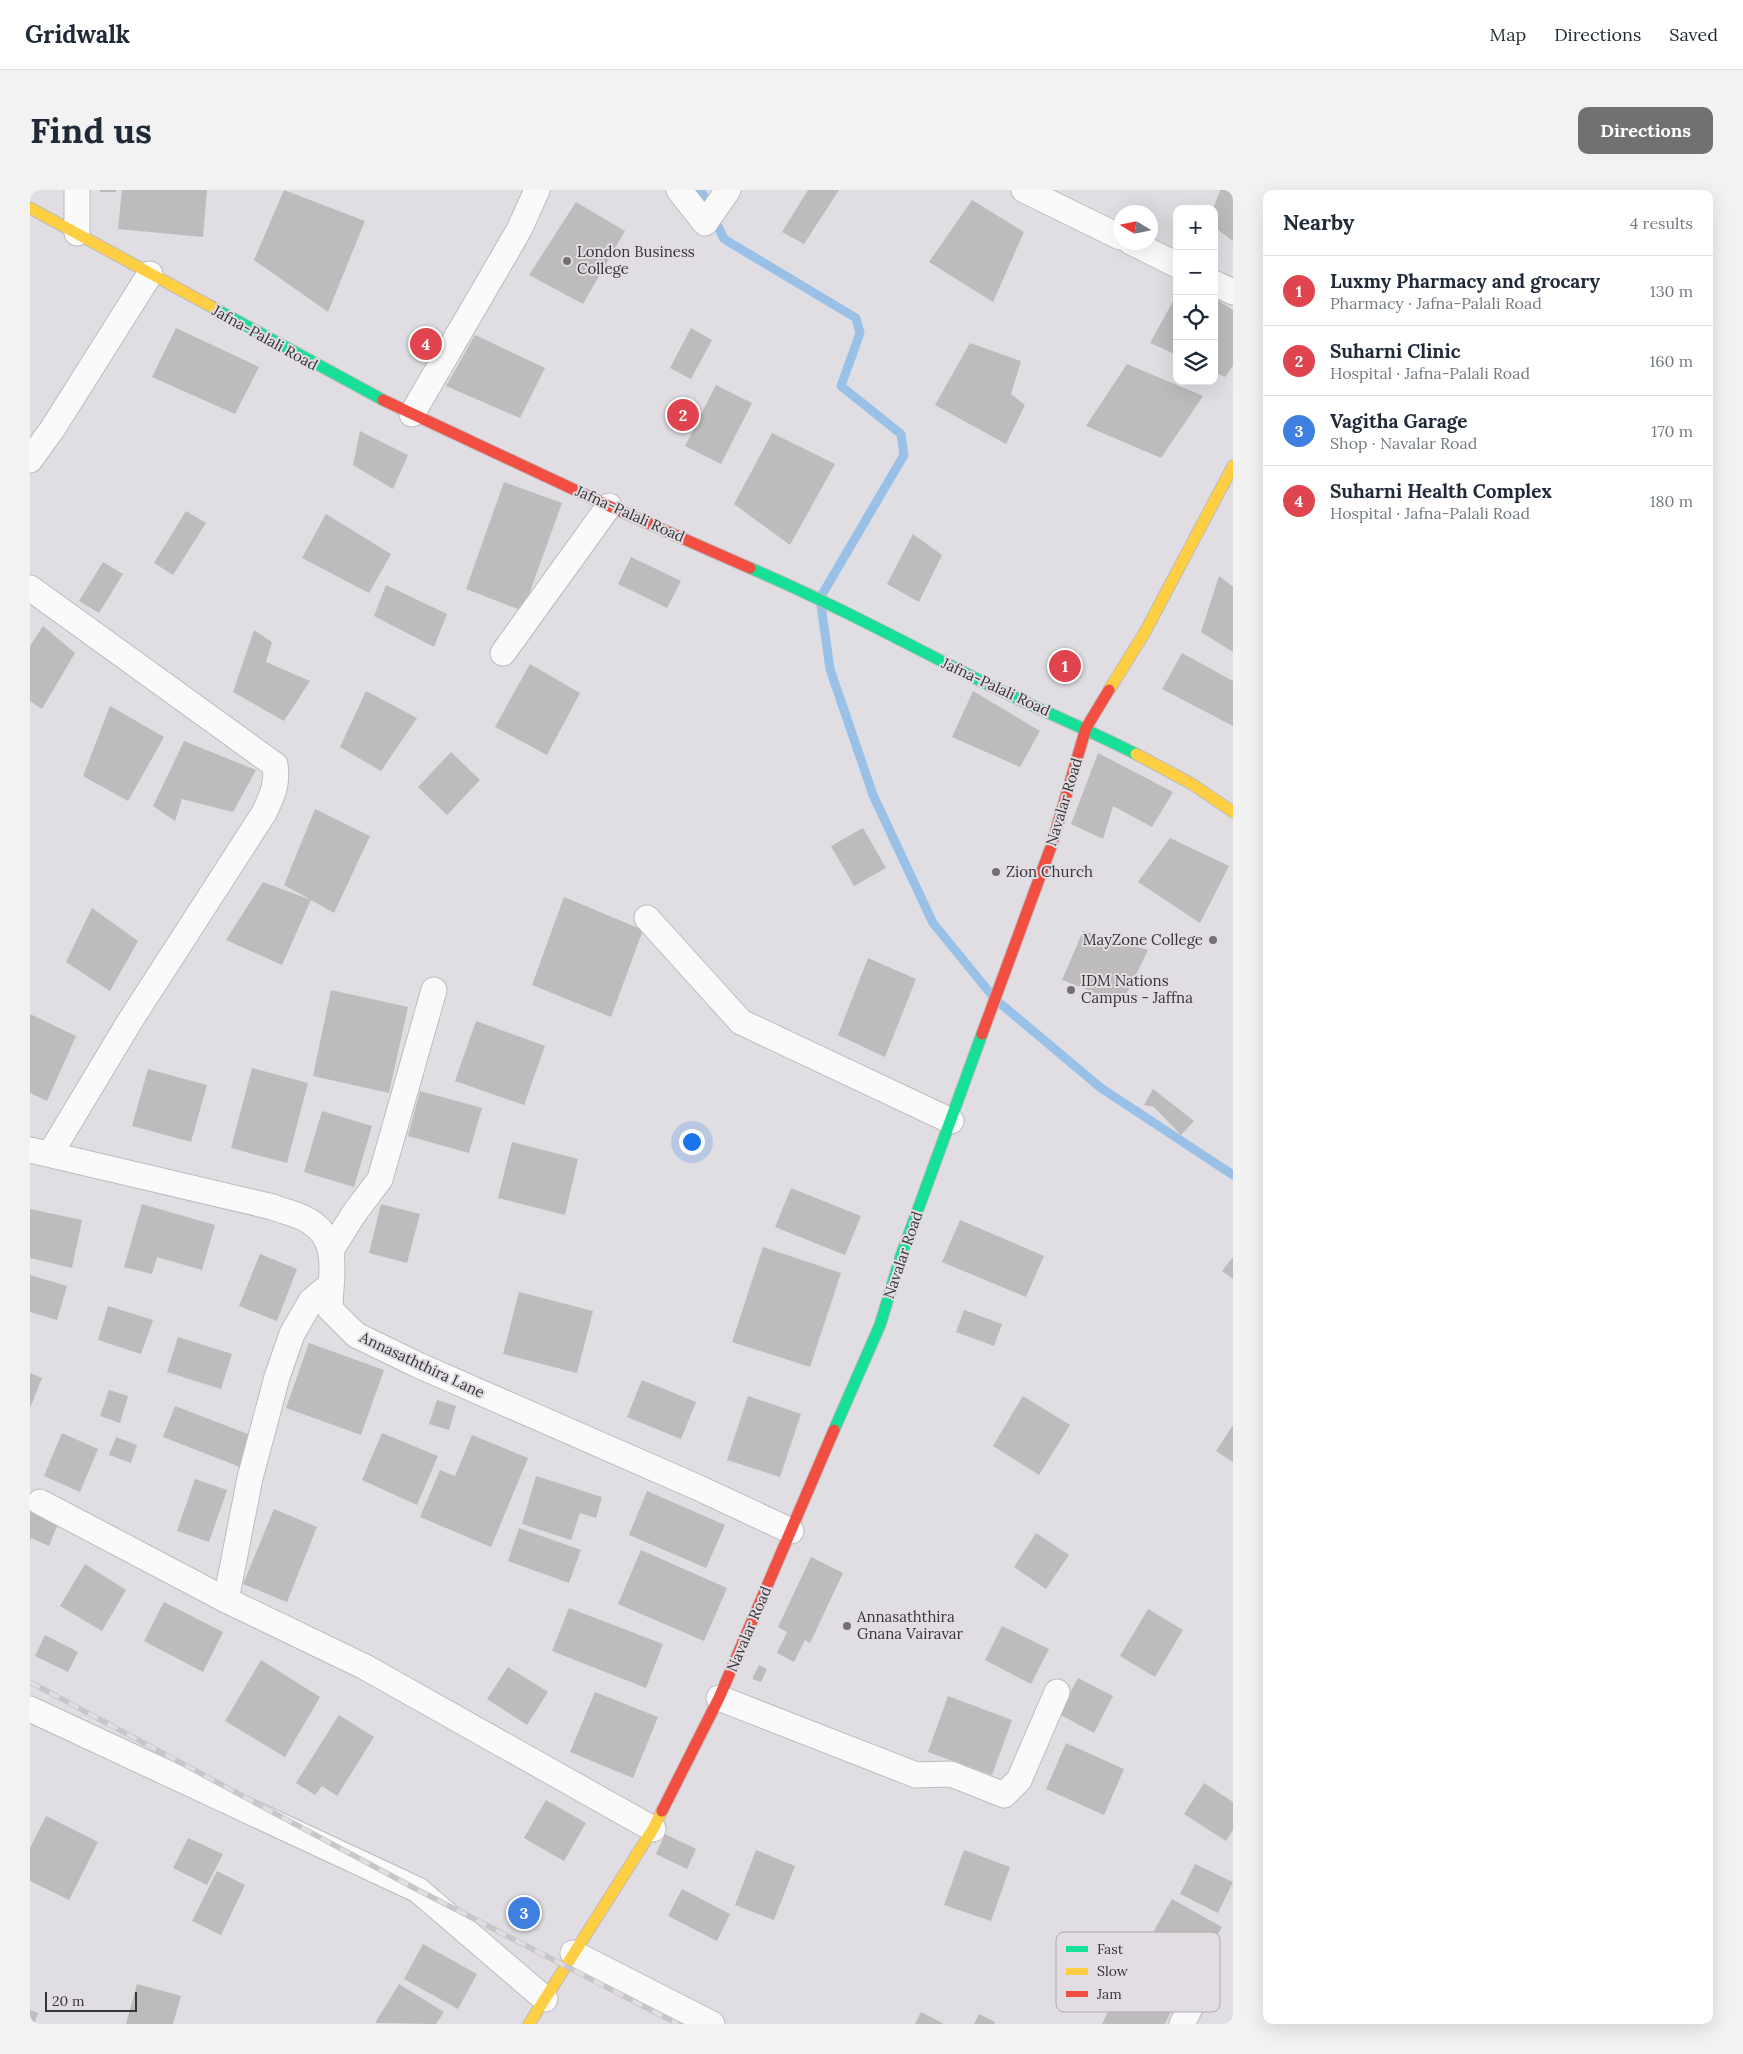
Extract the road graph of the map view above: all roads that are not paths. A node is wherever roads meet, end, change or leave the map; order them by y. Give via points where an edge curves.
1 (77, 190) edge
2 (537, 190) edge
3 (679, 190) edge
4 (728, 190) edge
5 (1024, 190) edge
6 (30, 208) edge
7 (77, 233) junction
8 (1113, 234) edge
9 (1147, 250) edge
10 (1173, 263) edge
11 (150, 274) junction
12 (1218, 285) edge
13 (1233, 292) edge
14 (412, 414) junction
15 (30, 460) edge
16 (1233, 466) edge
17 (609, 506) junction
18 (30, 588) edge
19 (503, 653) dead end
20 (1086, 728) junction
21 (1233, 812) edge
22 (647, 918) dead end
23 (434, 990) dead end
24 (951, 1121) junction
25 (40, 1152) edge
26 (332, 1250) junction
27 (330, 1285) junction
28 (40, 1502) dead end
29 (792, 1531) junction
30 (226, 1600) junction
31 (1057, 1692) dead end
32 (719, 1698) junction
33 (30, 1709) edge
34 (653, 1829) junction
35 (573, 1953) junction
36 (544, 2000) junction
37 (1188, 2012) edge
38 (529, 2024) edge
39 (712, 2024) edge
40 (1182, 2024) edge

1 - 7 street
2 - 14 street via 519,230
3 - 4 street via 705,223
5 - 8 street
6 - 7 street, Jafna-Palali Road
7 - 11 street, Jafna-Palali Road
9 - 10 street
11 - 14 street, Jafna-Palali Road
11 - 15 street
12 - 13 street
14 - 17 street, Jafna-Palali Road
16 - 20 street, Navalar Road via 1145,632
17 - 19 street
17 - 20 street, Jafna-Palali Road via 820,598 978,680
18 - 25 street via 275,765 277,776 264,813 130,1021
20 - 21 street, Jafna-Palali Road via 1192,784
20 - 24 street, Navalar Road via 1052,844
22 - 24 street via 741,1022
23 - 26 street via 380,1179
24 - 29 street, Navalar Road via 901,1256 880,1325
25 - 26 street via 282,1210 308,1220 323,1231
26 - 27 street, Annasaththira Lane
27 - 29 street, Annasaththira Lane via 330,1309 356,1335
27 - 30 street via 311,1301 292,1334 277,1377 244,1505
28 - 30 street
29 - 32 street, Navalar Road
30 - 34 street via 365,1667
31 - 32 street via 1019,1780 1004,1795 951,1774 916,1775
32 - 34 street, Navalar Road
33 - 36 street via 418,1890
34 - 35 street, Navalar Road
35 - 36 street, Navalar Road
35 - 39 street
36 - 38 street, Navalar Road
37 - 40 street

